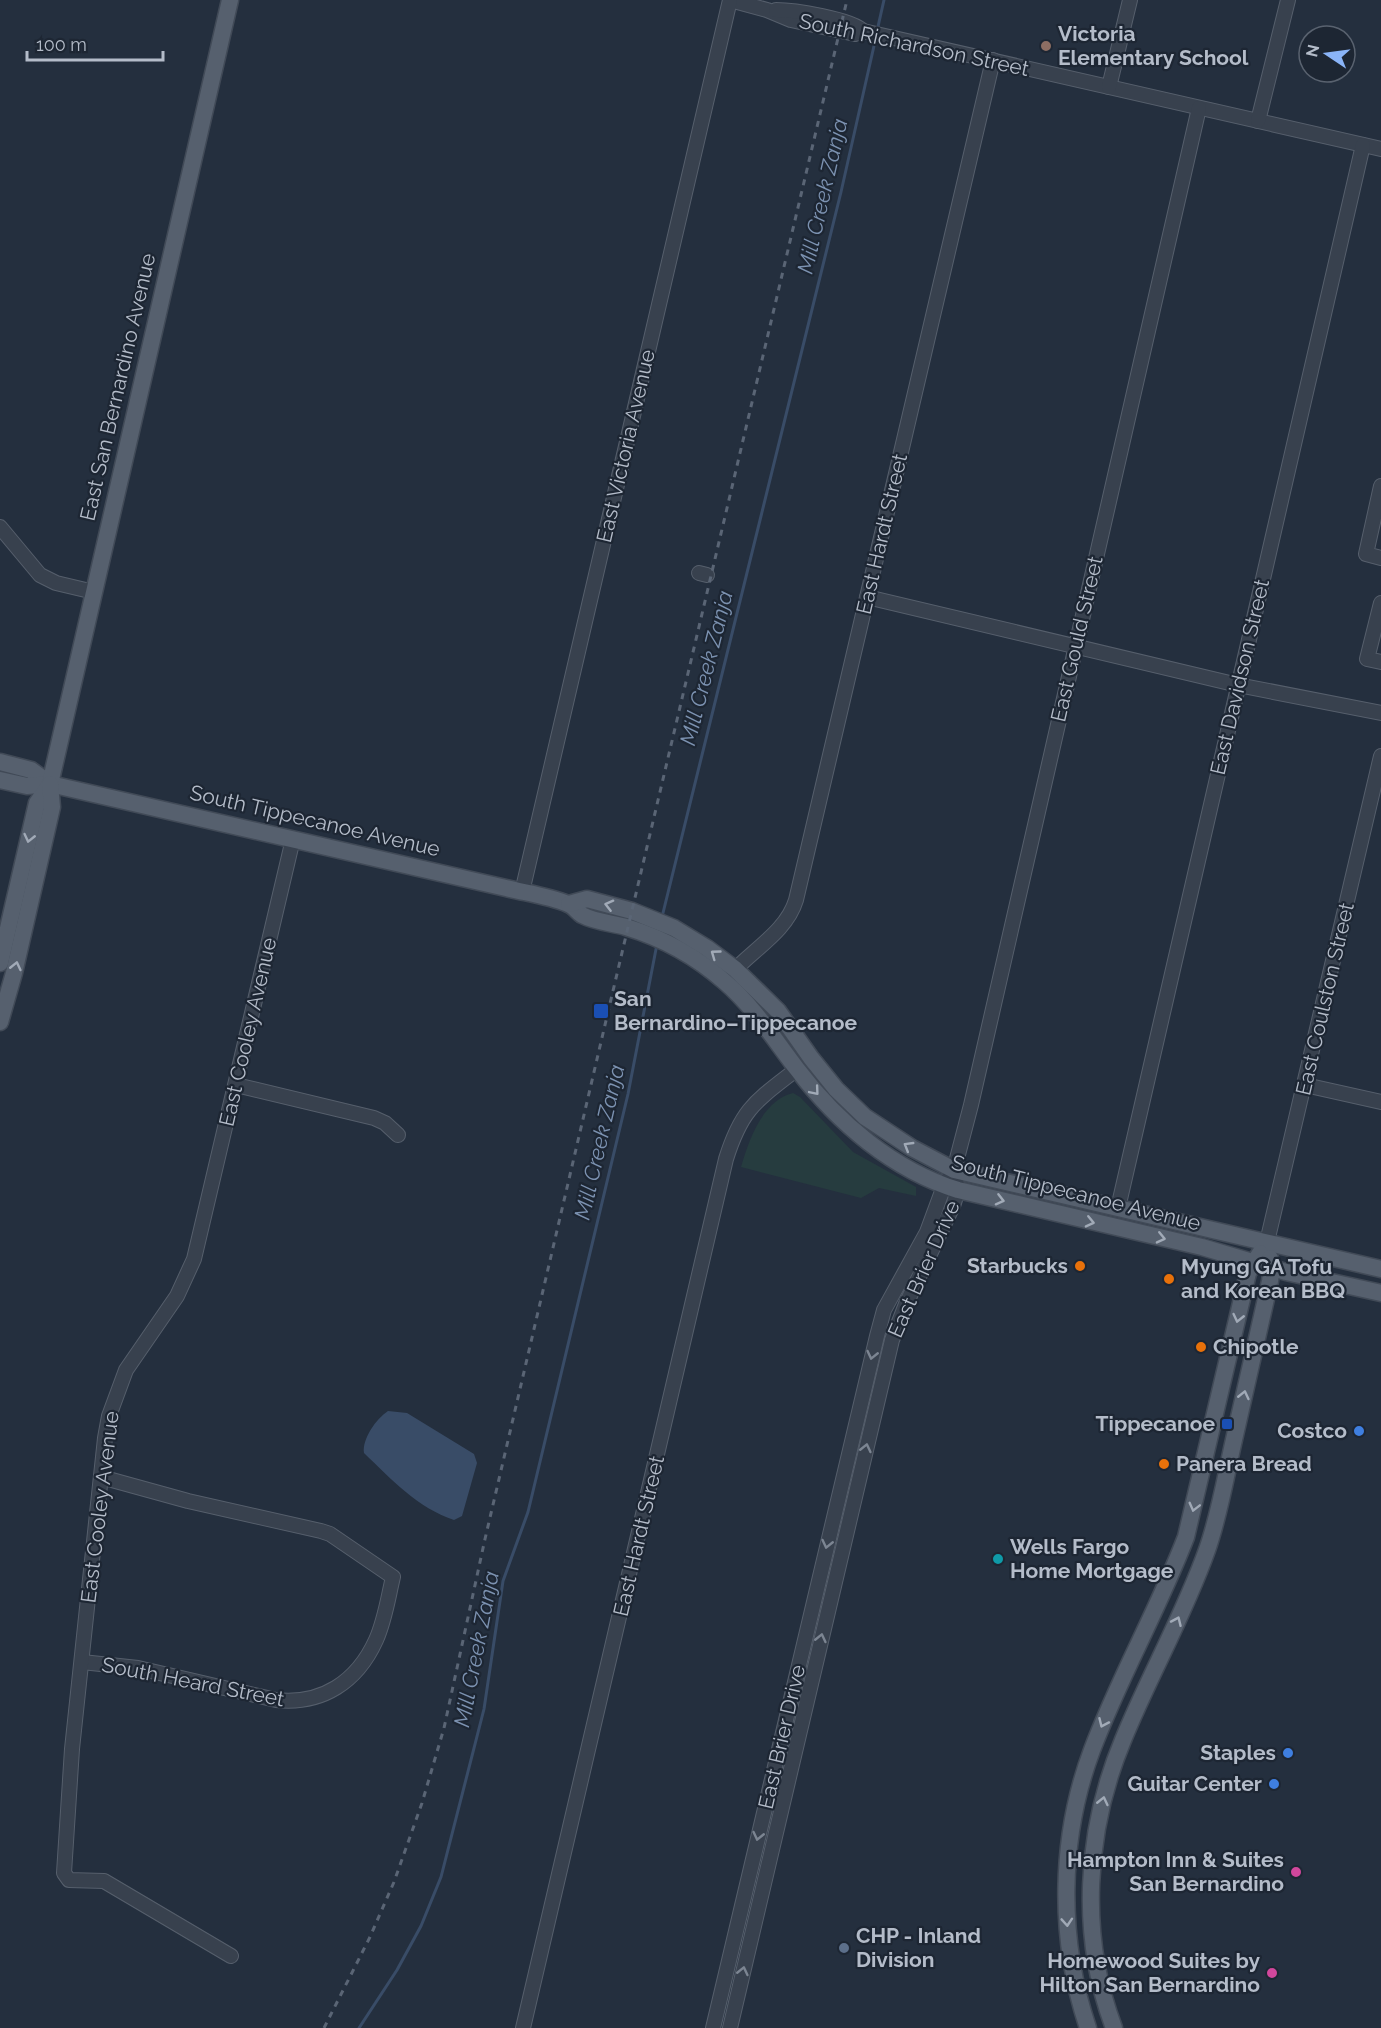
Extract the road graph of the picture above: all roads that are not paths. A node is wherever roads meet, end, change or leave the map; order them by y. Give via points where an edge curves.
1 (230, 0) edge
2 (730, 0) edge
3 (1130, 0) edge
4 (1288, 0) edge
5 (993, 60) junction
6 (1109, 87) junction
7 (1199, 108) junction
8 (1258, 121) junction
9 (1363, 145) junction
10 (1381, 149) edge
11 (1381, 486) edge
12 (0, 527) edge
13 (1381, 558) edge
14 (94, 592) junction
15 (867, 597) junction
16 (1381, 603) edge
17 (1076, 645) junction
18 (1381, 662) edge
19 (1239, 685) junction
20 (1381, 713) edge
21 (1381, 756) edge
22 (0, 762) edge
23 (0, 780) edge
24 (50, 784) junction
25 (293, 839) junction
26 (522, 892) junction
27 (569, 904) junction
28 (0, 963) edge
29 (730, 975) junction
30 (0, 1022) edge
31 (811, 1058) junction
32 (797, 1070) junction
33 (236, 1085) junction
34 (1305, 1085) junction
35 (1381, 1102) edge
36 (398, 1135) dead end
37 (954, 1170) junction
38 (951, 1188) junction
39 (1118, 1208) junction
40 (1267, 1242) junction
41 (1254, 1262) junction
42 (1272, 1267) junction
43 (1381, 1269) edge
44 (1381, 1293) edge
45 (101, 1477) junction
46 (82, 1662) junction
47 (231, 1956) dead end
48 (523, 2028) edge
49 (713, 2028) edge
50 (730, 2028) edge
51 (1088, 2028) edge
52 (1114, 2028) edge

1 - 14 main road, East San Bernardino Avenue
2 - 5 street, South Richardson Street via 767,10 794,10 858,25 863,31
2 - 26 street, East Victoria Avenue
3 - 6 street
4 - 8 street
5 - 6 street, South Richardson Street
5 - 15 street, East Hardt Street
6 - 7 street, South Richardson Street
7 - 8 street, South Richardson Street
7 - 17 street, East Gould Street
8 - 9 street, South Richardson Street
9 - 10 street, South Richardson Street
9 - 19 street, East Davidson Street
11 - 13 street via 1365,555
12 - 14 street via 40,575
14 - 24 main road, East San Bernardino Avenue
15 - 17 street
15 - 29 street, East Hardt Street via 793,909 789,919
16 - 18 street via 1367,659
17 - 19 street
17 - 37 street, East Gould Street
19 - 20 street
19 - 39 street, East Davidson Street
21 - 34 street, East Coulston Street
22 - 24 main road, South Tippecanoe Avenue via 31,770
23 - 24 main road, South Tippecanoe Avenue via 27,786
24 - 25 main road, South Tippecanoe Avenue
24 -> 28 main road via 38,803
30 -> 24 main road via 52,807
25 - 26 main road, South Tippecanoe Avenue
25 - 33 street, East Cooley Avenue
26 - 27 main road, South Tippecanoe Avenue
27 - 29 main road, South Tippecanoe Avenue via 582,915 644,933
29 -> 27 main road, South Tippecanoe Avenue via 674,928 632,910 587,899
29 - 31 main road, South Tippecanoe Avenue via 778,1011
29 - 32 main road, South Tippecanoe Avenue
31 - 32 main road
37 -> 31 main road, South Tippecanoe Avenue via 894,1138 866,1117
32 -> 38 main road, South Tippecanoe Avenue via 867,1142
32 - 48 street, East Hardt Street via 763,1094 747,1112 726,1159
33 - 36 street via 374,1118
33 - 45 street, East Cooley Avenue via 194,1259 177,1296 137,1352 117,1390 107,1427
34 - 35 street
34 - 40 street, East Coulston Street
37 - 38 street, East Brier Drive
37 - 39 main road, South Tippecanoe Avenue
38 -> 41 main road, South Tippecanoe Avenue
38 -> 49 street, East Brier Drive via 884,1310
50 -> 38 street, East Brier Drive via 892,1340 932,1252
39 - 40 main road, South Tippecanoe Avenue
40 - 41 main road
40 - 42 main road
40 - 43 main road, South Tippecanoe Avenue
41 - 42 main road, South Tippecanoe Avenue
41 -> 51 main road via 1248,1273 1186,1538 1102,1726 1082,1779 1075,1811 1067,1869 1067,1922
42 - 44 main road, South Tippecanoe Avenue
52 -> 42 main road via 1092,1937 1090,1904 1099,1819 1123,1740 1208,1548
45 - 46 street, East Cooley Avenue
45 - 46 street, South Heard Street via 330,1534 393,1577 375,1641 361,1665 334,1690 303,1701 276,1700 138,1668
46 - 47 street, East Cooley Avenue via 64,1873 69,1880 104,1881

